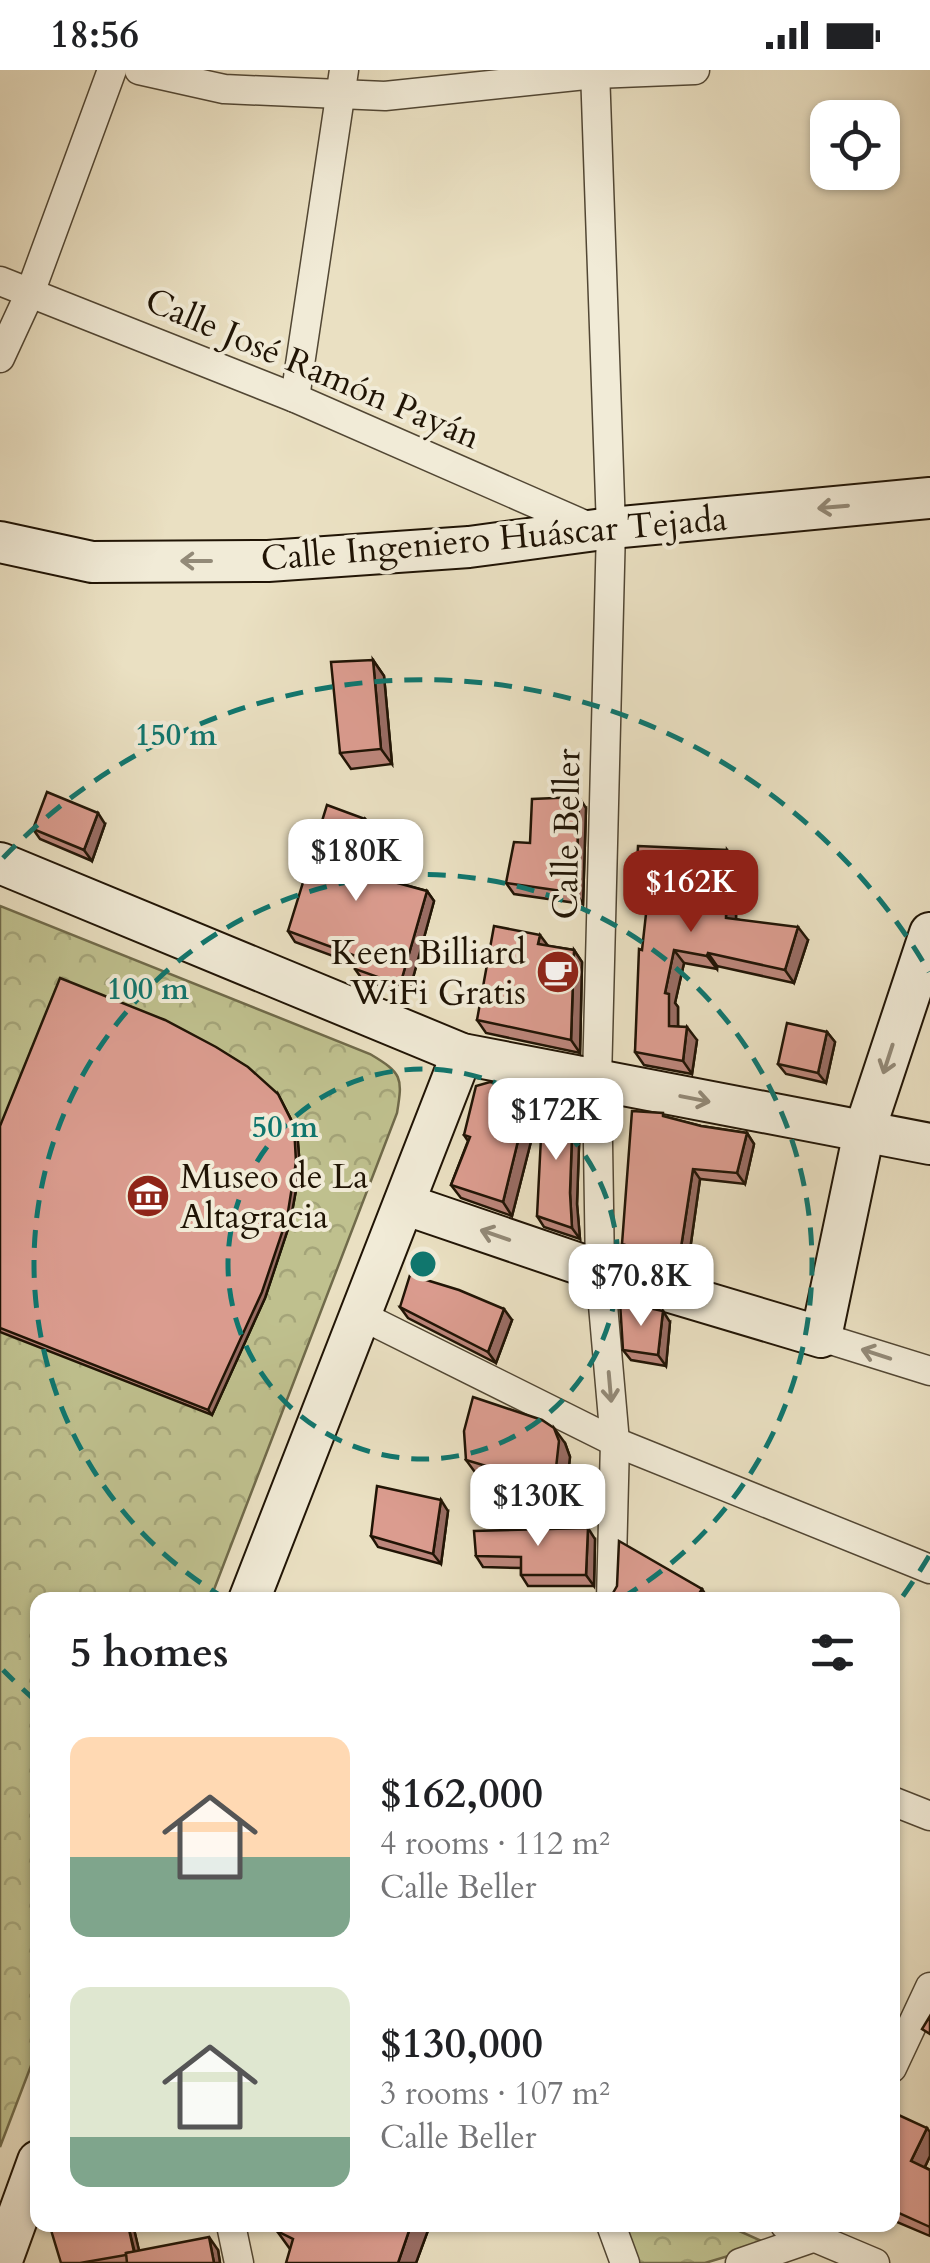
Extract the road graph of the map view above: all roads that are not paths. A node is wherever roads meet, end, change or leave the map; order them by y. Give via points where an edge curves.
1 (112, 70) edge
2 (140, 70) edge
3 (696, 70) edge
4 (596, 72) edge
5 (342, 82) edge
6 (0, 281) edge
7 (30, 293) junction
8 (0, 358) edge
9 (295, 398) junction
10 (930, 498) edge
11 (603, 529) junction
12 (0, 542) edge
13 (0, 863) edge
14 (930, 933) edge
15 (462, 1054) junction
16 (597, 1080) junction
17 (864, 1132) junction
18 (930, 1144) edge
19 (404, 1204) junction
20 (600, 1271) junction
21 (360, 1315) junction
22 (822, 1337) junction
23 (930, 1372) edge
24 (615, 1442) junction
25 (930, 1569) edge
26 (252, 1592) edge
27 (611, 1592) edge
28 (900, 1804) edge
29 (930, 1816) edge
30 (930, 1987) edge
31 (900, 2051) edge
32 (30, 2182) edge
33 (232, 2232) edge
34 (614, 2232) edge
35 (816, 2232) edge
36 (820, 2232) edge
37 (1, 2263) edge
38 (239, 2263) edge
39 (625, 2263) edge
40 (740, 2263) edge
41 (875, 2263) edge

1 - 7 street
2 - 5 street via 224,89
3 - 4 street
4 - 5 street via 386,96
4 - 11 street, Calle Beller
5 - 9 street
6 - 7 street, Calle José Ramón Payán
7 - 8 street
7 - 9 street, Calle José Ramón Payán
9 - 11 street, Calle José Ramón Payán
10 -> 11 main road, Calle Ingeniero Huáscar Tejada
11 -> 12 main road, Calle Ingeniero Huáscar Tejada via 469,548 268,561 92,562
11 - 16 street, Calle Beller
13 - 15 main road
14 -> 17 main road
15 - 16 main road
15 - 19 main road
16 -> 17 main road
16 - 20 street, Calle Beller
17 - 18 main road
17 - 22 main road
20 -> 19 main road
19 - 21 main road
20 - 22 main road
20 -> 24 street, Calle Beller
21 - 24 street
21 - 26 main road
23 -> 22 street
24 - 25 street
24 - 27 street, Calle Beller
28 - 29 street
30 - 31 street
32 - 37 main road
33 - 38 street
34 - 39 street
35 - 40 street
36 - 41 street

